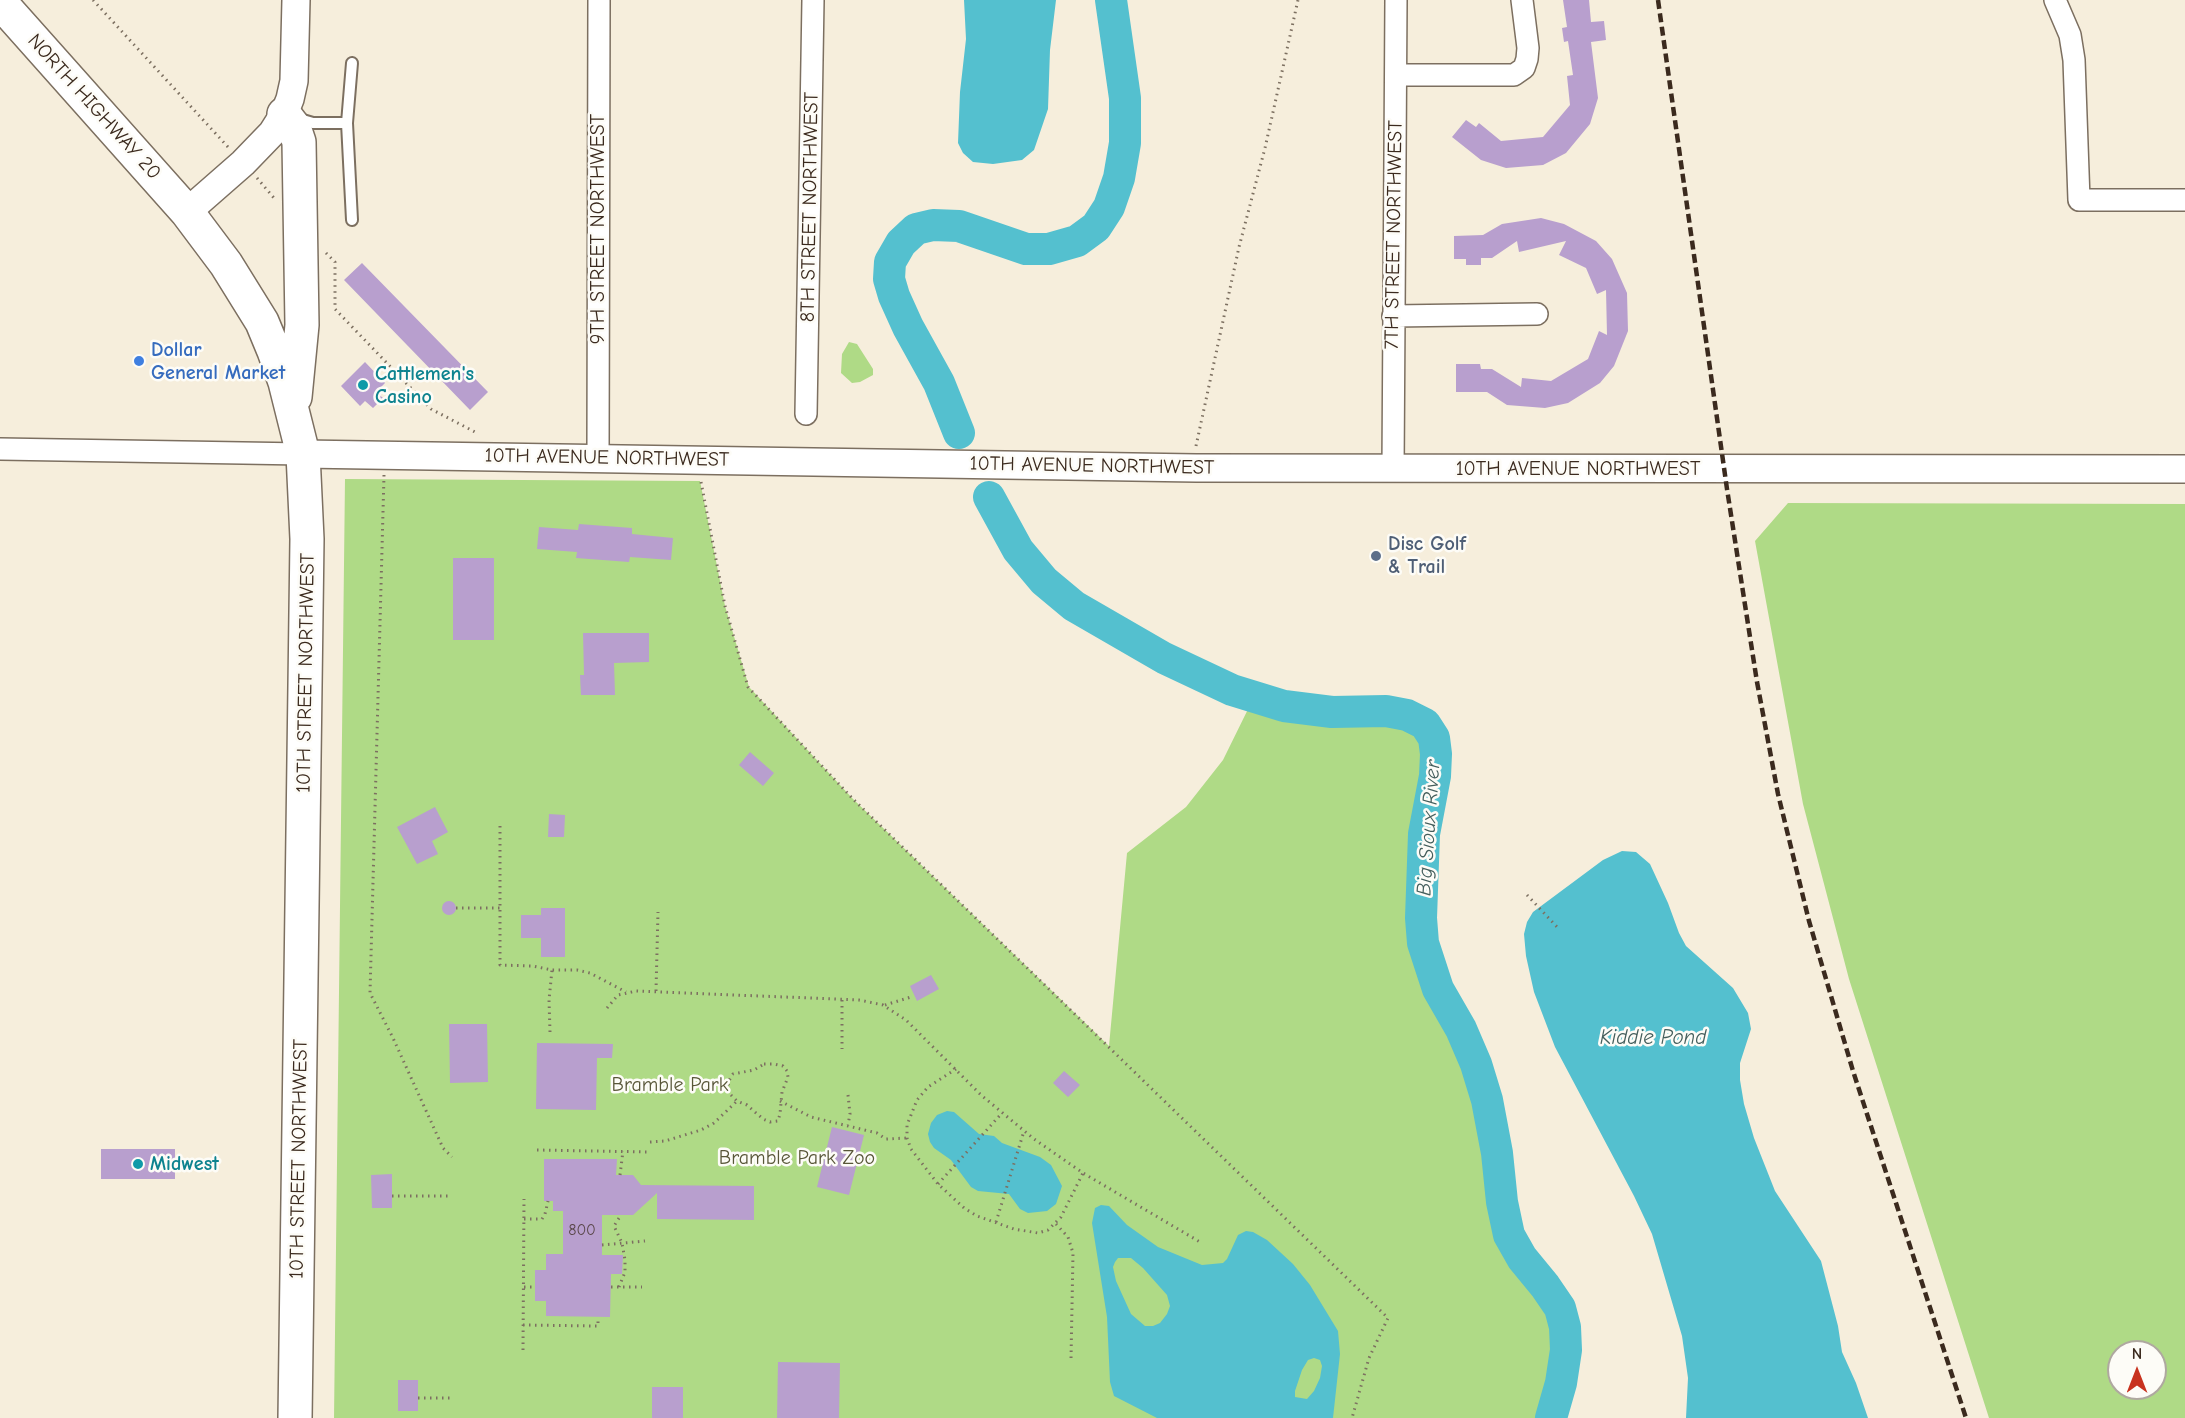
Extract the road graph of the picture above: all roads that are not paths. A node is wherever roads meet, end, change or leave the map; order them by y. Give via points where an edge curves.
1 (296, 0) edge
2 (598, 0) edge
3 (813, 0) edge
4 (1396, 0) edge
5 (1522, 0) edge
6 (2055, 0) edge
7 (0, 2) edge
8 (352, 63) dead end
9 (1396, 75) junction
10 (284, 114) junction
11 (347, 123) junction
12 (2185, 200) edge
13 (187, 212) junction
14 (352, 220) dead end
15 (1537, 314) dead end
16 (1393, 316) junction
17 (294, 413) junction
18 (806, 414) dead end
19 (0, 449) edge
20 (303, 454) junction
21 (598, 458) junction
22 (2185, 469) edge
23 (1393, 470) junction
24 (295, 1418) edge

1 - 10 street via 294,81
2 - 21 street, 9TH STREET NORTHWEST
3 - 18 street, 8TH STREET NORTHWEST
4 - 9 street, 7TH STREET NORTHWEST
5 - 9 street via 1527,59 1524,68 1514,75
6 - 12 street via 2070,35 2074,60 2079,200
7 - 13 main road, NORTH HIGHWAY 20
8 - 11 lane
9 - 16 street, 7TH STREET NORTHWEST
10 - 11 lane via 313,123
10 - 13 street via 243,164
10 - 17 main road via 299,142 302,325
11 - 14 lane
13 - 17 main road, 10TH STREET NORTHWEST via 262,322
15 - 16 street
16 - 23 street, 7TH STREET NORTHWEST
17 - 20 main road, 10TH STREET NORTHWEST
19 - 20 street, 10TH AVENUE NORTHWEST
20 - 21 street, 10TH AVENUE NORTHWEST
20 - 24 main road, 10TH STREET NORTHWEST via 307,539
21 - 23 street, 10TH AVENUE NORTHWEST
22 - 23 street, 10TH AVENUE NORTHWEST

